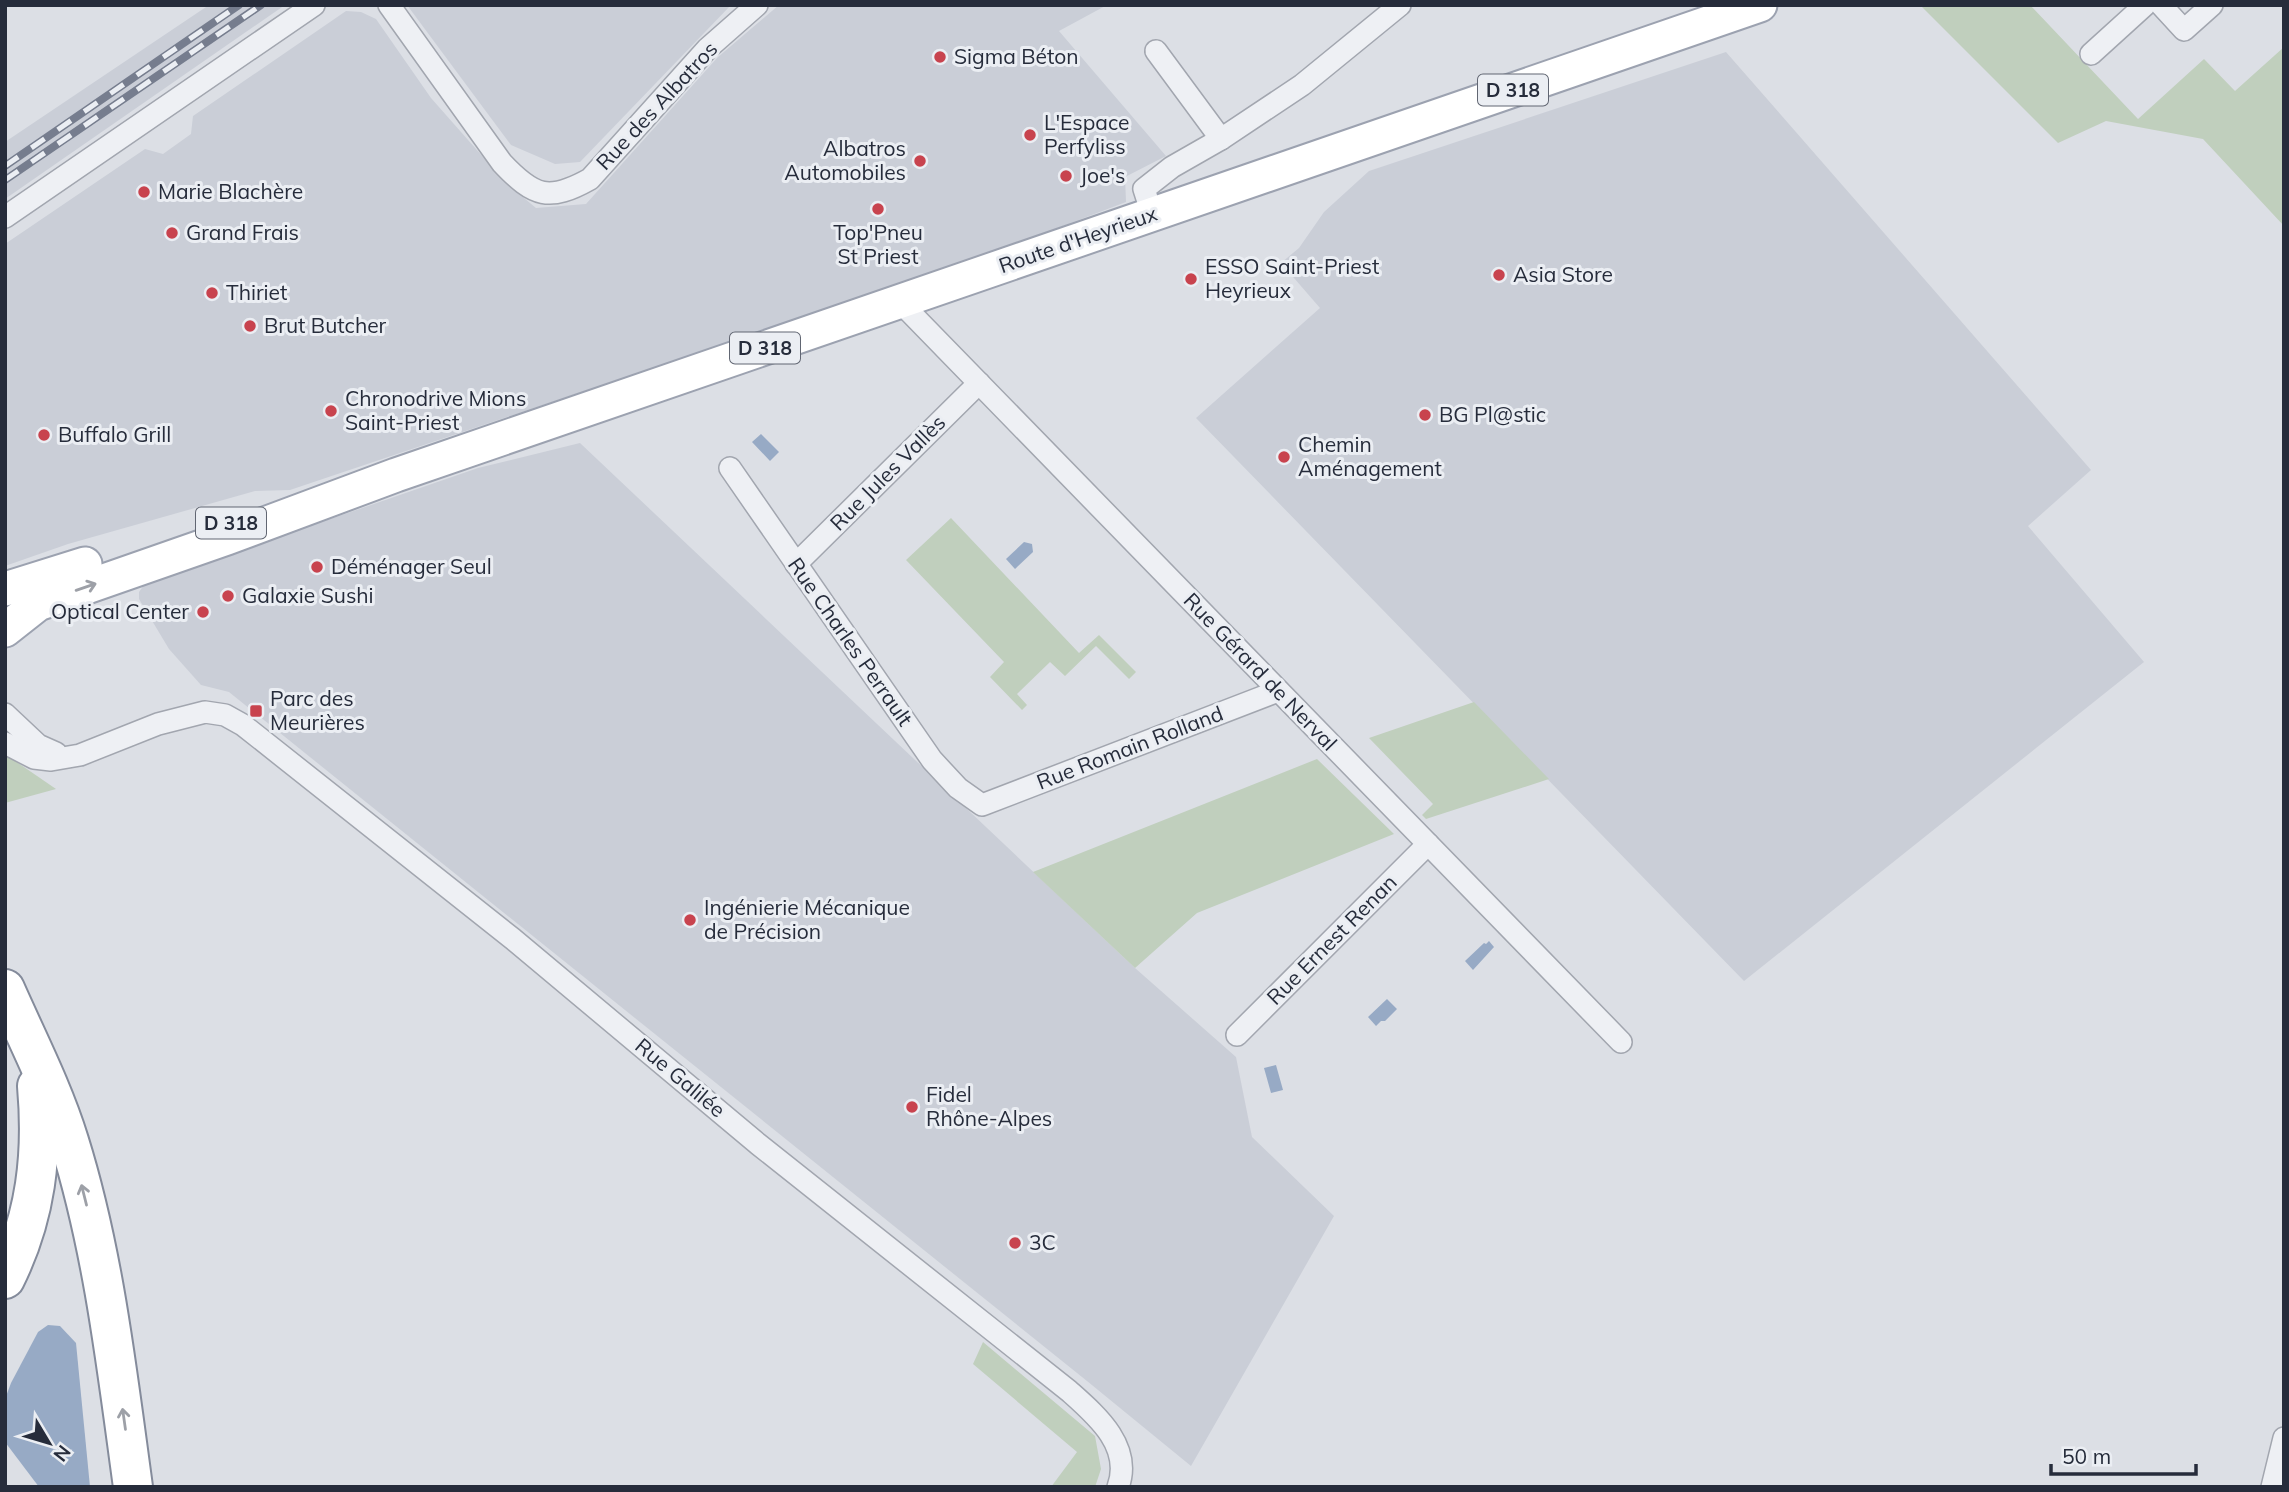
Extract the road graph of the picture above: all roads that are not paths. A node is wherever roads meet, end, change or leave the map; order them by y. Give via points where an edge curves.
1 (314, 5) edge
2 (389, 5) edge
3 (757, 5) edge
4 (1400, 5) edge
5 (1760, 5) edge
6 (2145, 5) edge
7 (2161, 5) edge
8 (2212, 5) edge
9 (1156, 51) dead end
10 (2091, 54) dead end
11 (1221, 139) junction
12 (1152, 214) junction
13 (5, 217) edge
14 (900, 302) junction
15 (979, 383) junction
16 (730, 468) dead end
17 (397, 475) junction
18 (796, 564) junction
19 (5, 589) edge
20 (5, 630) edge
21 (1279, 691) junction
22 (5, 714) edge
23 (5, 743) edge
24 (68, 758) junction
25 (982, 805) joint
26 (1428, 844) junction
27 (5, 989) edge
28 (1237, 1035) dead end
29 (1621, 1042) dead end
30 (20, 1046) edge
31 (5, 1245) edge
32 (5, 1279) edge
33 (2284, 1438) edge
34 (1120, 1481) edge
35 (133, 1487) edge
36 (2272, 1487) edge

1 - 13 street
2 - 3 street, Rue des Albatros via 521,184 543,192 567,192 590,179 707,49
4 - 11 street via 1302,85
5 - 12 main road, Route d'Heyrieux / D 318
6 - 10 street
7 - 8 street via 2184,30
9 - 11 street
11 - 12 street via 1144,189
12 - 14 main road, Route d'Heyrieux / D 318
14 - 15 street, Rue Gérard de Nerval
14 - 17 main road, Route d'Heyrieux / D 318
15 - 18 street, Rue Jules Vallès
15 - 21 street, Rue Gérard de Nerval
16 - 18 street, Rue Charles Perrault
17 - 19 main road, Route d'Heyrieux / D 318 via 186,537 135,547
20 -> 17 main road, Route d'Heyrieux / D 318 via 38,604
18 - 25 street, Rue Charles Perrault via 932,760
21 - 25 street, Rue Romain Rolland
21 - 26 street, Rue Gérard de Nerval
22 - 24 street via 38,745
23 - 24 street via 34,758
24 - 34 street, Rue Galilée via 158,724 205,712 225,715 243,725 1069,1391 1099,1418 1117,1443
26 - 28 street, Rue Ernest Renan
26 - 29 street, Rue Gérard de Nerval
27 - 30 highway
30 - 31 highway via 26,1140 22,1186
30 - 32 highway via 40,1124 39,1167 22,1242
35 -> 30 highway via 112,1333 90,1220 56,1104
33 - 36 street

